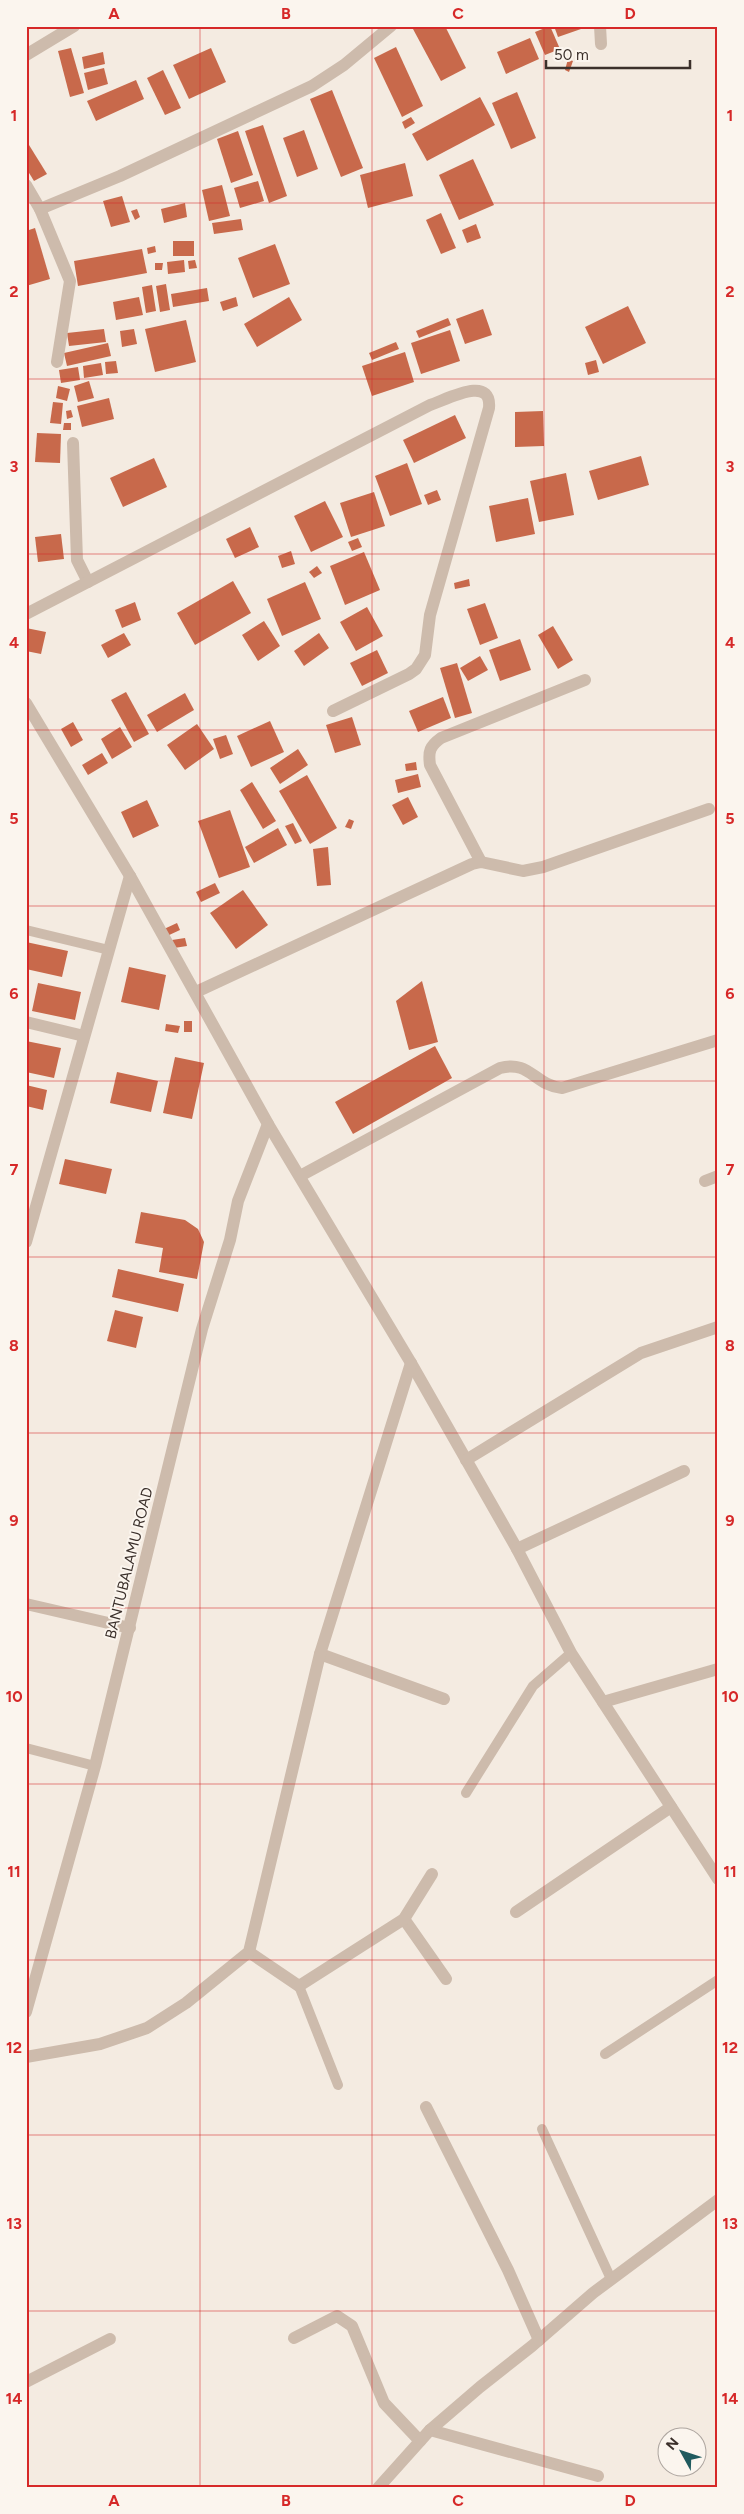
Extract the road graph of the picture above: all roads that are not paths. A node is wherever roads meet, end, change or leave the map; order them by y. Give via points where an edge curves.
1 (74, 26) edge
2 (391, 26) edge
3 (600, 26) edge
4 (601, 44) dead end
5 (26, 55) edge
6 (26, 185) edge
7 (40, 209) junction
8 (58, 362) dead end
9 (73, 443) dead end
10 (88, 582) junction
11 (26, 614) edge
12 (585, 680) dead end
13 (26, 703) edge
14 (333, 711) dead end
15 (709, 809) dead end
16 (481, 862) junction
17 (130, 876) junction
18 (26, 930) edge
19 (108, 950) junction
20 (196, 992) junction
21 (26, 1022) edge
22 (84, 1036) junction
23 (718, 1040) edge
24 (268, 1124) junction
25 (300, 1176) junction
26 (718, 1176) edge
27 (704, 1180) dead end
28 (30, 1215) edge
29 (26, 1242) edge
30 (718, 1326) edge
31 (411, 1363) junction
32 (466, 1460) junction
33 (684, 1472) dead end
34 (517, 1549) junction
35 (26, 1604) edge
36 (130, 1628) junction
37 (571, 1653) junction
38 (320, 1654) junction
39 (718, 1669) edge
40 (444, 1700) dead end
41 (603, 1702) junction
42 (26, 1748) edge
43 (95, 1766) junction
44 (466, 1793) dead end
45 (671, 1807) junction
46 (432, 1874) dead end
47 (718, 1879) edge
48 (516, 1912) dead end
49 (404, 1919) junction
50 (249, 1952) junction
51 (446, 1979) dead end
52 (718, 1980) edge
53 (299, 1986) junction
54 (26, 2012) edge
55 (605, 2054) dead end
56 (26, 2057) edge
57 (338, 2085) dead end
58 (426, 2107) dead end
59 (542, 2129) dead end
60 (718, 2200) edge
61 (611, 2279) junction
62 (294, 2338) dead end
63 (110, 2339) dead end
64 (539, 2340) junction
65 (26, 2382) edge
66 (430, 2430) junction
67 (420, 2441) junction
68 (598, 2476) dead end
69 (378, 2488) edge

1 - 5 street
2 - 7 street via 344,65 312,86 120,176
3 - 4 street
6 - 7 street
7 - 8 street via 70,281
9 - 10 street via 77,560
10 - 11 street
10 - 14 street via 430,405 465,392 483,391 488,396 489,408 430,616 425,655 409,674
12 - 16 street via 441,738 431,745 428,753 430,765
13 - 17 street
15 - 16 street via 543,867 515,870
16 - 20 street
17 - 19 street
17 - 20 street
18 - 19 lane
19 - 22 street
20 - 24 street
21 - 22 street
22 - 28 street
23 - 25 street via 562,1088 551,1087 513,1064 500,1068
24 - 25 street
24 - 36 street, BANTUBALAMU ROAD via 238,1201 230,1240 202,1330
25 - 31 street
26 - 27 street
28 - 29 street
30 - 32 street via 641,1353
31 - 32 street
31 - 38 street
32 - 34 street
33 - 34 street
34 - 37 street
35 - 36 street
36 - 43 street, BANTUBALAMU ROAD
37 - 41 street
37 - 44 lane via 533,1686
38 - 40 street
38 - 50 street
39 - 41 street
41 - 45 street
42 - 43 lane
43 - 54 street, BANTUBALAMU ROAD
45 - 47 street
45 - 48 street
46 - 49 street
49 - 51 street
49 - 53 street
50 - 53 street
50 - 56 street via 186,2004 147,2028 100,2044
52 - 55 lane
53 - 57 lane
58 - 64 street via 508,2270
59 - 61 lane
60 - 61 street
61 - 64 street
62 - 67 street via 336,2316 352,2326 384,2403
63 - 65 street
64 - 66 street
66 - 67 street
66 - 68 street
67 - 69 street

